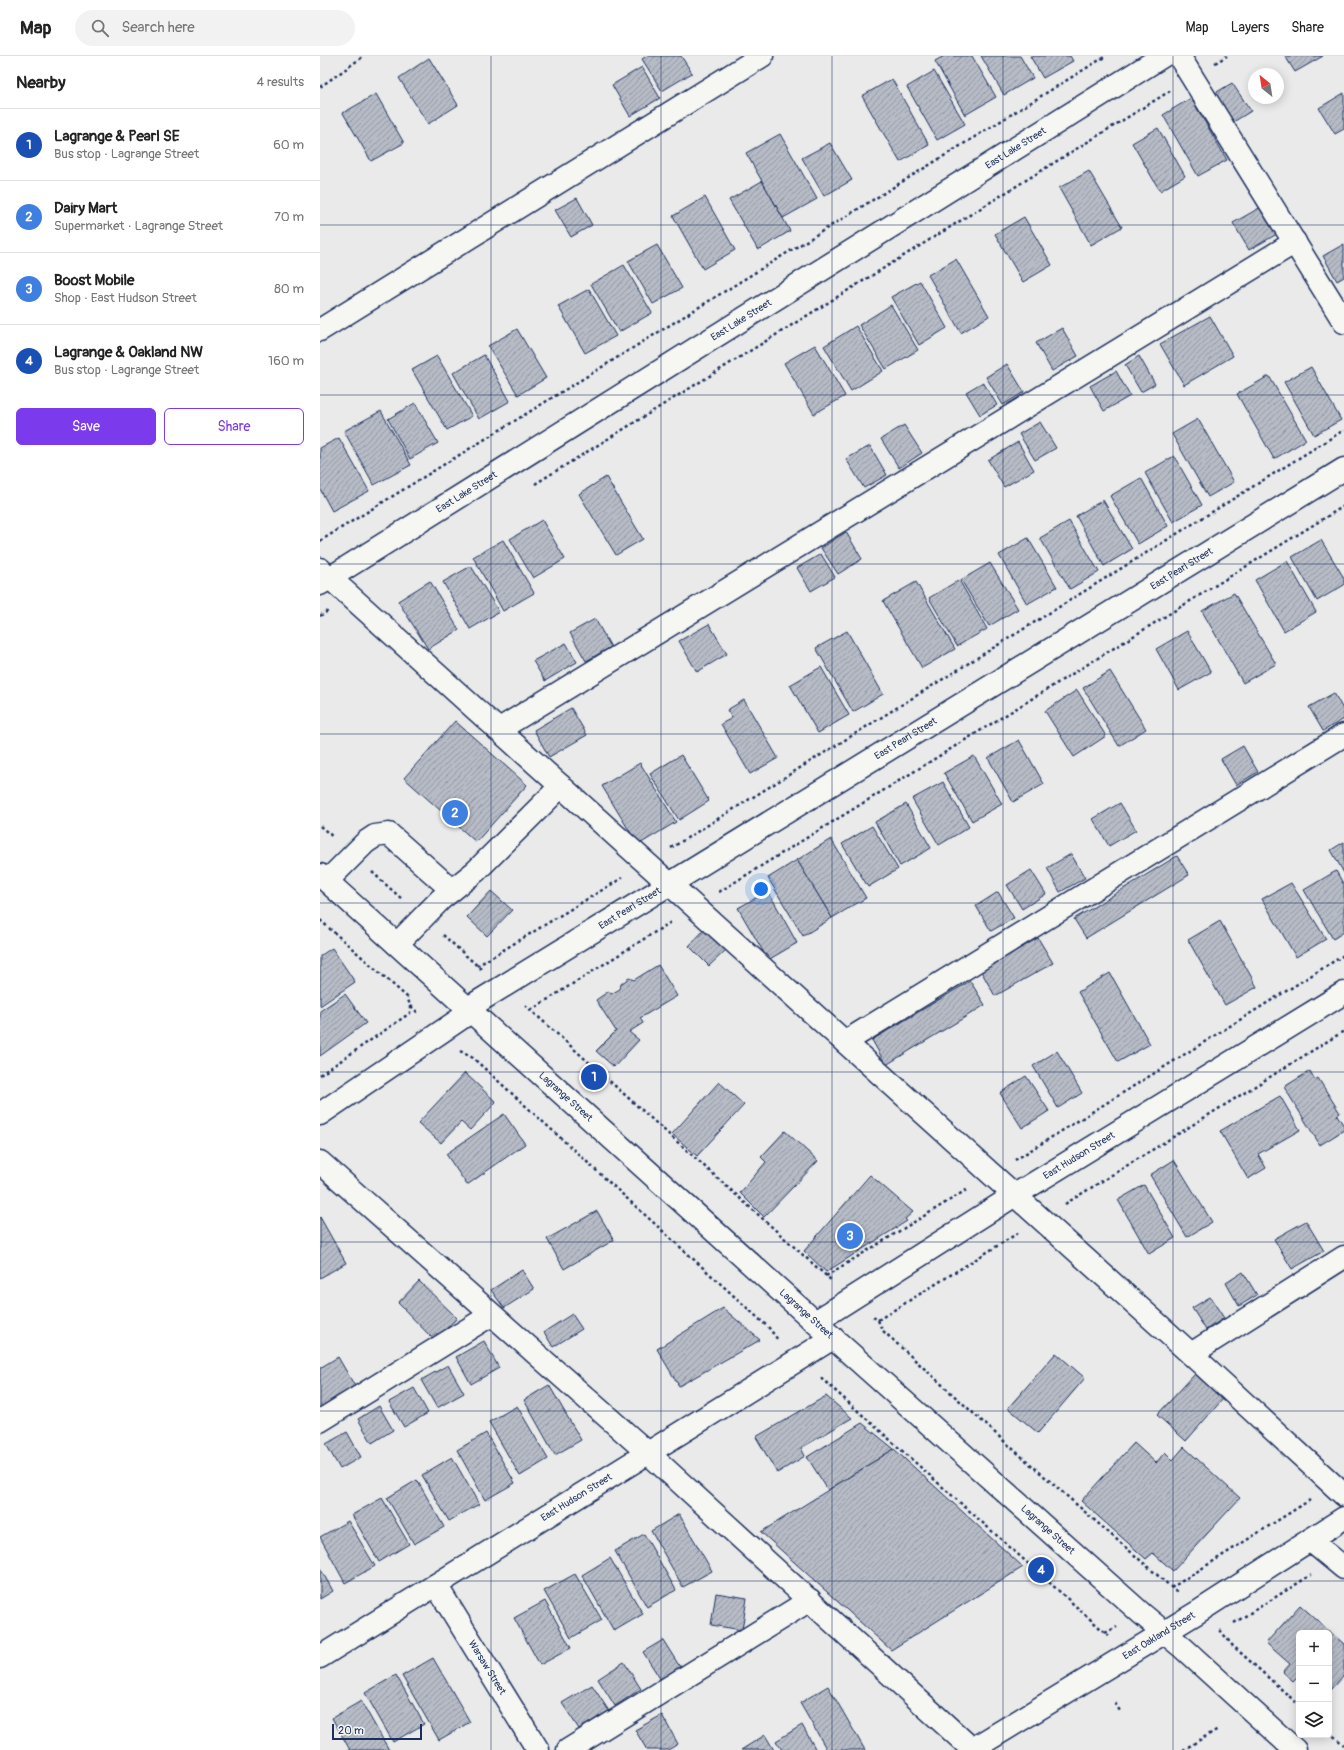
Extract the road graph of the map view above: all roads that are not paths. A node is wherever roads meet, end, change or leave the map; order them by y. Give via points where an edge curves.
1 (762, 56) edge
2 (1163, 56) edge
3 (1179, 56) edge
4 (1295, 242) junction
5 (1344, 322) edge
6 (320, 330) edge
7 (1344, 469) edge
8 (323, 577) edge
9 (498, 730) junction
10 (1344, 735) edge
11 (561, 786) junction
12 (323, 878) edge
13 (672, 884) junction
14 (452, 890) junction
15 (397, 944) junction
16 (1344, 993) edge
17 (470, 1010) junction
18 (845, 1042) junction
19 (320, 1114) edge
20 (320, 1162) edge
21 (1015, 1195) junction
22 (1344, 1257) edge
23 (491, 1315) junction
24 (815, 1322) junction
25 (833, 1338) junction
26 (1191, 1354) junction
27 (320, 1421) edge
28 (648, 1453) junction
29 (1339, 1490) edge
30 (1344, 1518) edge
31 (1310, 1540) junction
32 (1339, 1564) edge
33 (436, 1585) junction
34 (810, 1600) junction
35 (1164, 1632) junction
36 (320, 1657) edge
37 (538, 1750) edge
38 (568, 1750) edge
39 (972, 1750) edge
40 (1295, 1750) edge

1 - 6 street
2 - 8 street, East Lake Street
3 - 4 street
4 - 5 street
4 - 9 street
7 - 13 street, East Pearl Street
8 - 9 street
9 - 11 street
10 - 18 street
11 - 13 street
11 - 14 street via 476,871
12 - 14 street via 375,836 389,834
12 - 15 street, Lagrange Street
13 - 17 street, East Pearl Street
13 - 18 street
14 - 15 street
15 - 17 street, Lagrange Street
16 - 21 street, East Hudson Street
17 - 19 street, East Pearl Street
17 - 24 street, Lagrange Street
18 - 21 street
20 - 23 street
21 - 24 street, East Hudson Street
21 - 26 street
22 - 26 street
23 - 27 street
23 - 28 street
24 - 25 street, Lagrange Street
25 - 28 street, East Hudson Street
25 - 35 street, Lagrange Street
26 - 29 street
28 - 33 street, East Hudson Street
28 - 34 street
30 - 31 street, East Oakland Street
31 - 32 street
31 - 35 street, East Oakland Street
33 - 36 street, East Hudson Street
33 - 37 street, Warsaw Street
34 - 38 street
34 - 39 street
35 - 39 street, East Oakland Street
35 - 40 street, Lagrange Street

